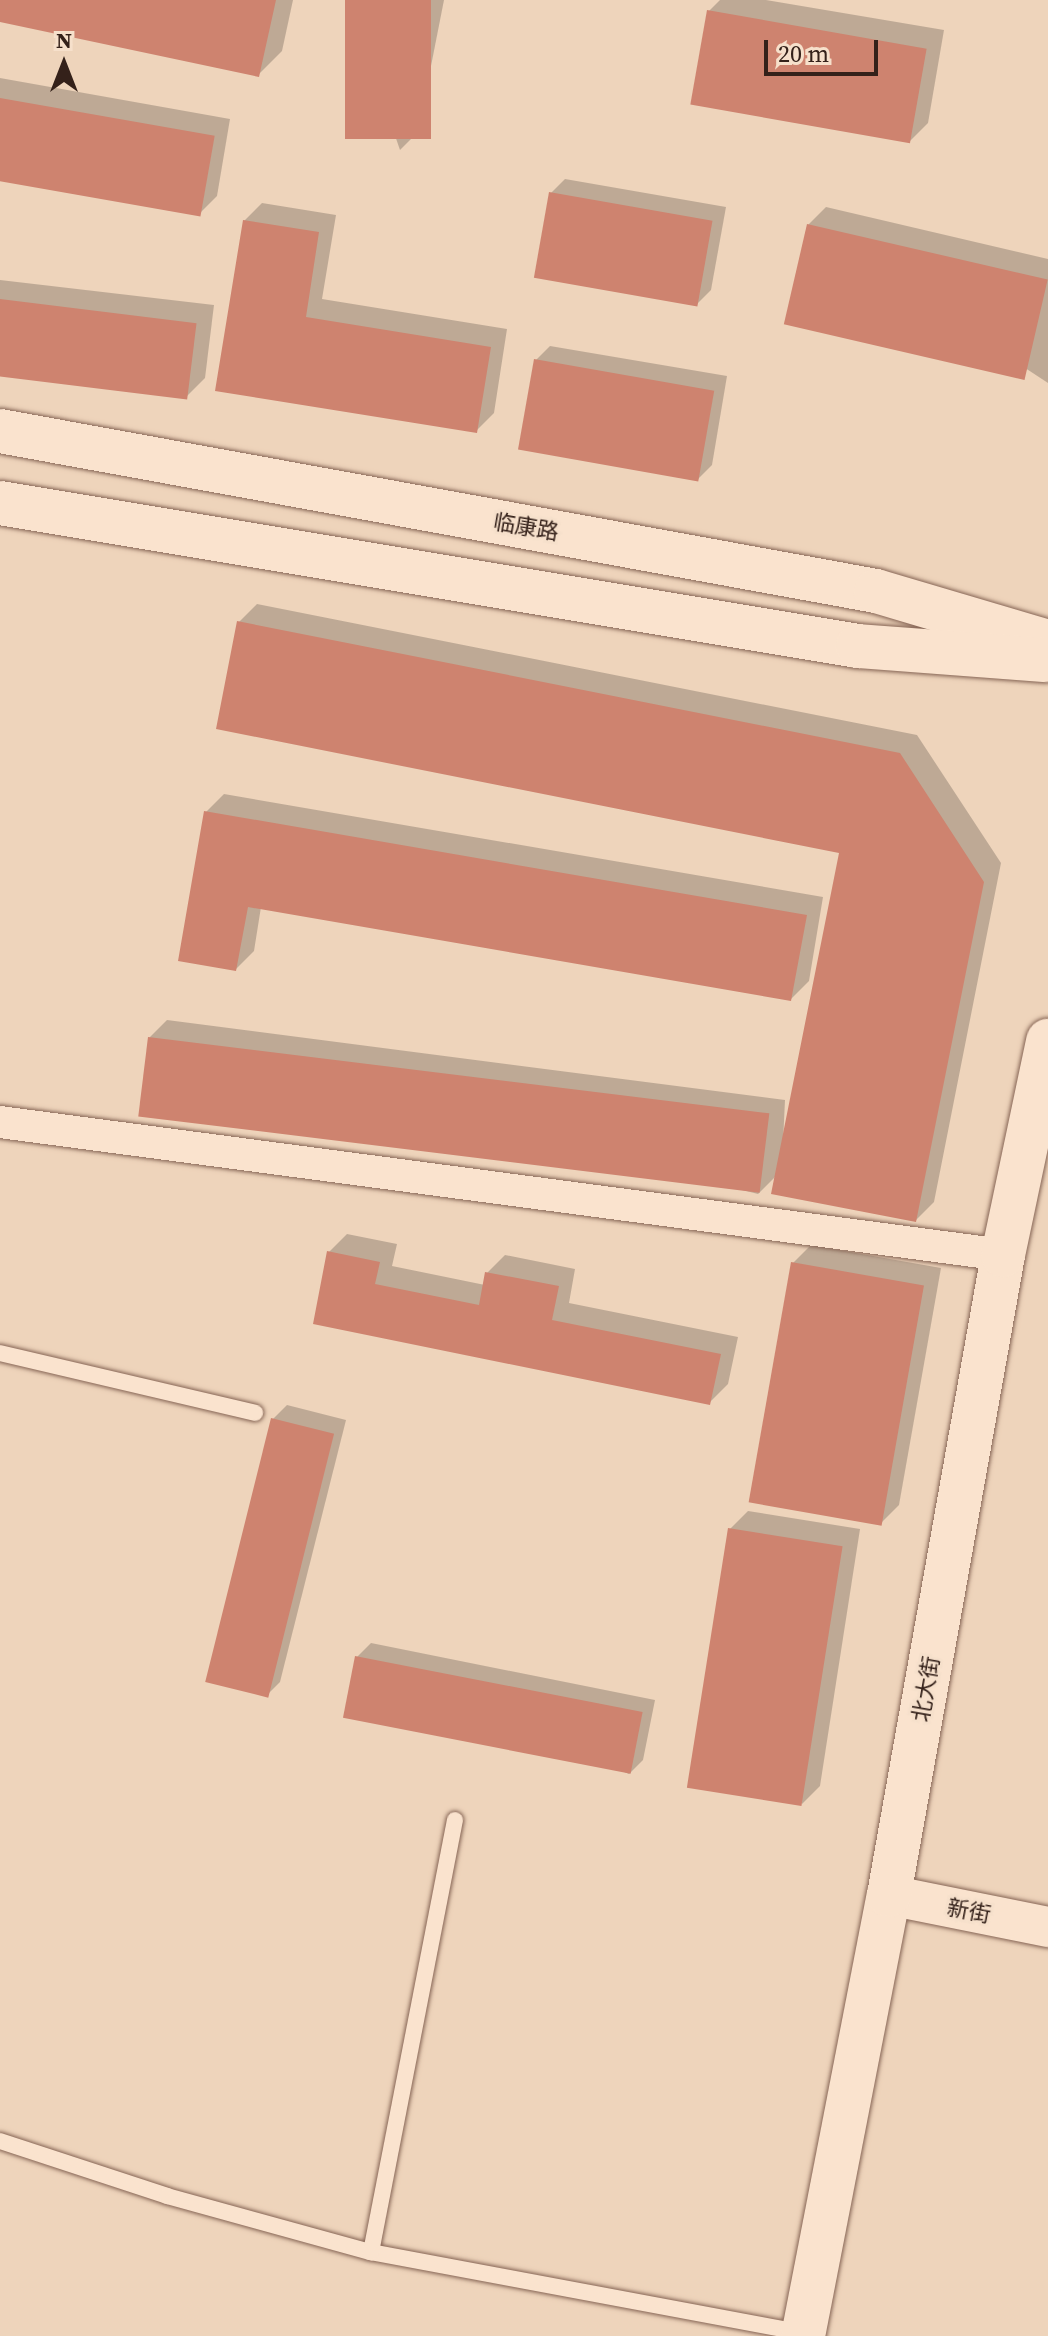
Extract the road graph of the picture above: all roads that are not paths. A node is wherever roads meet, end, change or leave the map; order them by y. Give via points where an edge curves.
1 (0, 431) edge
2 (0, 503) edge
3 (1048, 642) edge
4 (1048, 660) edge
5 (1048, 1041) edge
6 (0, 1122) edge
7 (1003, 1255) junction
8 (0, 1353) edge
9 (255, 1413) dead end
10 (455, 1820) dead end
11 (889, 1895) junction
12 (1048, 1927) edge
13 (0, 2141) edge
14 (371, 2252) junction
15 (803, 2334) edge

1 - 3 main road, 临康路 via 876,591
2 - 4 main road via 858,646
5 - 7 main road, 北大街
6 - 7 street
7 - 11 main road, 北大街
8 - 9 lane
10 - 14 lane
11 - 12 street, 新街
11 - 15 main road, 北大街
13 - 14 lane via 167,2196
14 - 15 lane

